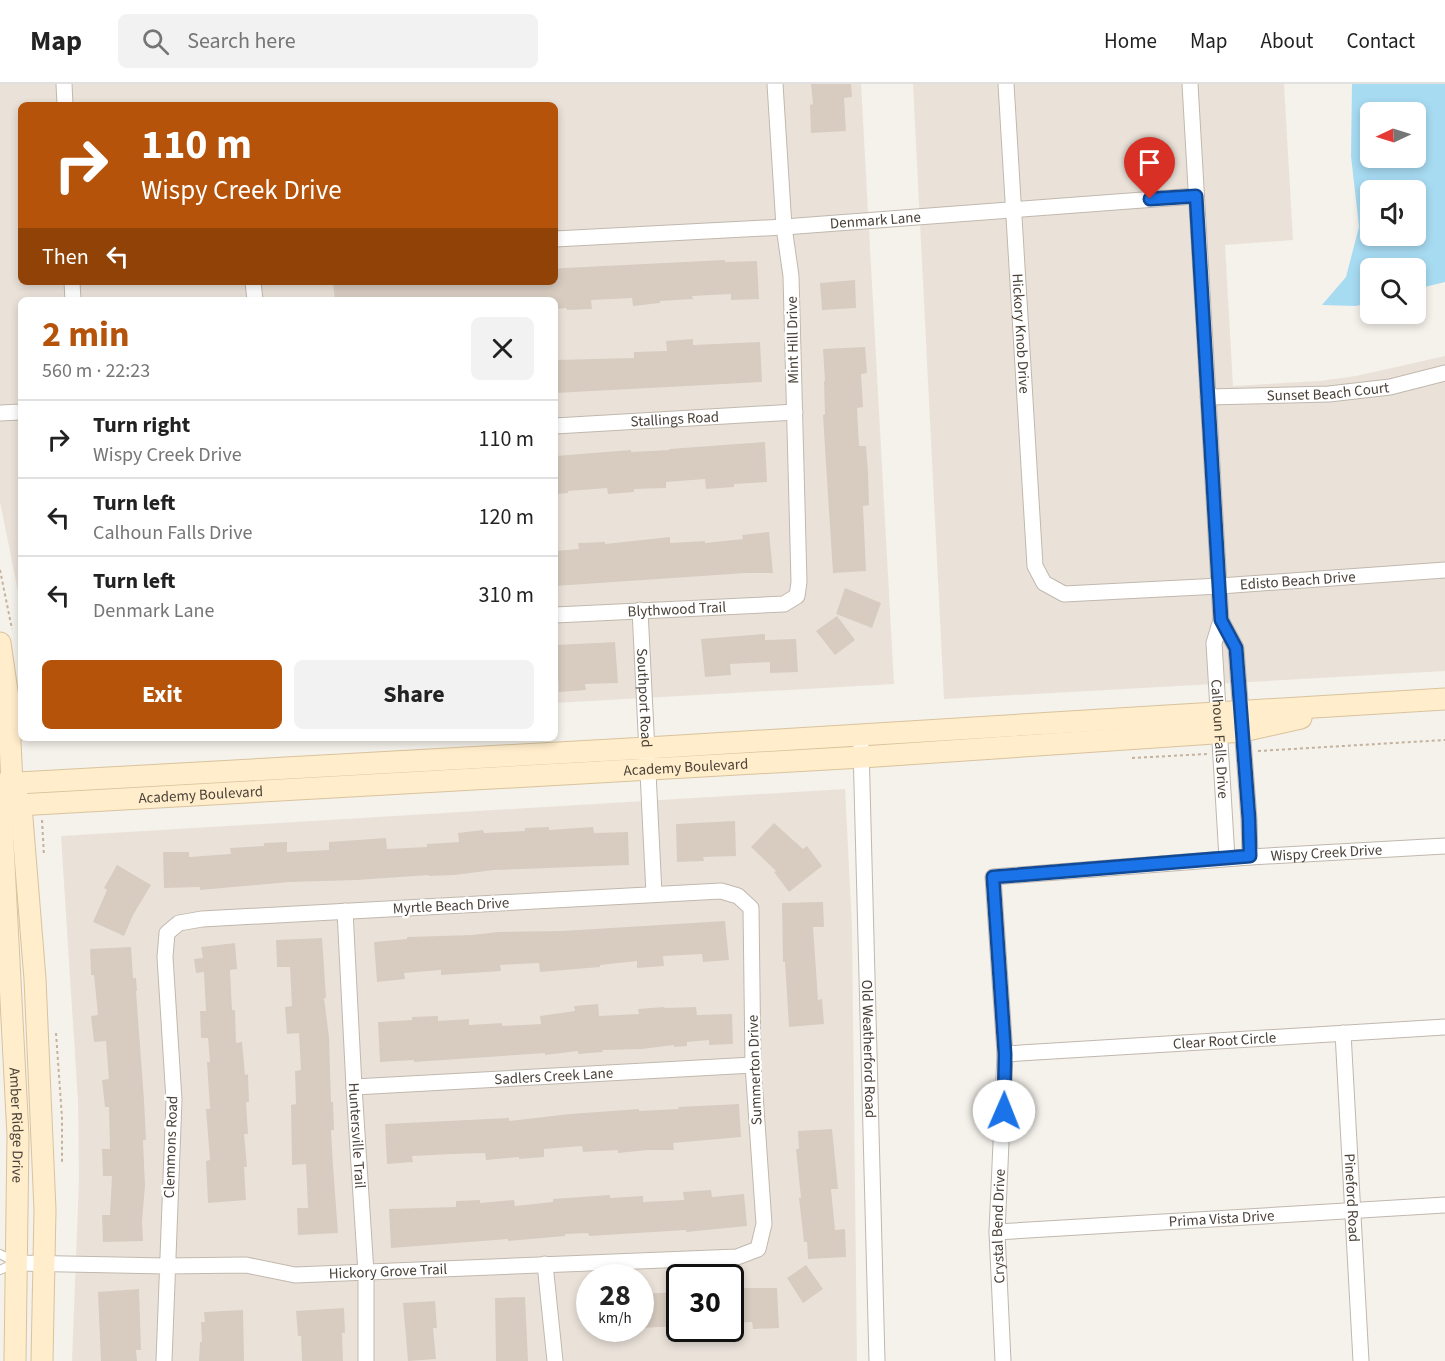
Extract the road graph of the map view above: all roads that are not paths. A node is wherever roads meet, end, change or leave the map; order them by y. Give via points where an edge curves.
1 (64, 84) edge
2 (775, 84) edge
3 (1006, 84) edge
4 (1190, 84) edge
5 (65, 102) edge
6 (1196, 196) junction
7 (1012, 210) junction
8 (784, 227) junction
9 (558, 239) edge
10 (1445, 373) edge
11 (1208, 397) junction
12 (18, 412) edge
13 (795, 412) junction
14 (0, 413) edge
15 (558, 426) edge
16 (1445, 570) edge
17 (1044, 583) joint
18 (1220, 586) junction
19 (797, 596) joint
20 (640, 610) junction
21 (558, 615) edge
22 (1221, 620) junction
23 (7, 640) edge
24 (1445, 699) edge
25 (1242, 721) junction
26 (1219, 723) junction
27 (861, 735) junction
28 (647, 747) junction
29 (862, 758) junction
30 (648, 770) junction
31 (6, 784) edge
32 (8, 806) edge
33 (1445, 846) edge
34 (1250, 856) junction
35 (1227, 858) junction
36 (993, 877) joint
37 (654, 894) junction
38 (738, 896) joint
39 (345, 911) junction
40 (167, 933) joint
41 (1445, 1027) edge
42 (1343, 1033) junction
43 (1005, 1054) junction
44 (753, 1065) junction
45 (354, 1087) junction
46 (1445, 1205) edge
47 (1353, 1210) junction
48 (997, 1232) junction
49 (758, 1249) joint
50 (6, 1262) edge
51 (45, 1263) junction
52 (545, 1264) junction
53 (166, 1266) junction
54 (366, 1273) junction
55 (15, 1361) edge
56 (42, 1361) edge
57 (164, 1361) edge
58 (366, 1361) edge
59 (555, 1361) edge
60 (877, 1361) edge
61 (1003, 1361) edge
62 (1361, 1361) edge

1 - 5 street
2 - 8 street, Mint Hill Drive
3 - 7 street, Hickory Knob Drive
4 - 6 street, Calhoun Falls Drive
6 - 7 street, Denmark Lane
6 - 11 street, Calhoun Falls Drive
7 - 8 street, Denmark Lane
7 - 17 street, Hickory Knob Drive via 1035,566
8 - 9 street, Denmark Lane
8 - 13 street, Mint Hill Drive via 791,276
10 - 11 street, Sunset Beach Court via 1390,387 1329,394
11 - 18 street, Calhoun Falls Drive
12 - 14 street
13 - 15 street, Stallings Road
13 - 19 street, Mint Hill Drive
16 - 18 street, Edisto Beach Drive
17 - 18 street, Edisto Beach Drive via 1064,594
18 - 22 street, Calhoun Falls Drive
19 - 20 street, Blythwood Trail via 783,604
20 - 21 street, Blythwood Trail
20 - 28 street, Southport Road
22 - 25 street, Calhoun Falls Drive via 1236,648
22 - 26 street, Calhoun Falls Drive via 1214,643
23 - 31 main road, Amber Ridge Drive
24 - 25 main road, Academy Boulevard via 1368,704
25 - 26 main road, Academy Boulevard
25 - 34 street, Calhoun Falls Drive
26 - 27 main road, Academy Boulevard
26 - 29 main road, Academy Boulevard
26 - 35 street, Calhoun Falls Drive
27 - 28 main road, Academy Boulevard
27 - 29 street, Old Weatherford Road
28 - 30 street, Southport Road
28 - 31 main road, Academy Boulevard
29 - 30 main road, Academy Boulevard
29 - 60 street, Old Weatherford Road
30 - 32 main road, Academy Boulevard
30 - 37 street, Southport Road
31 - 32 main road, Amber Ridge Drive
32 - 50 main road, Amber Ridge Drive via 18,1136
32 - 51 main road, Amber Ridge Drive via 35,991
33 - 34 street, Wispy Creek Drive
34 - 35 street, Wispy Creek Drive
35 - 36 street, Wispy Creek Drive
36 - 43 street, Crystal Bend Drive
37 - 38 street, Myrtle Beach Drive via 721,891
37 - 39 street, Myrtle Beach Drive
38 - 44 street, Summerton Drive via 751,908
39 - 40 street, Myrtle Beach Drive via 202,919 179,923
39 - 45 street, Huntersville Trail
40 - 53 street, Clemmons Road via 165,957 174,1100
41 - 42 street, Clear Root Circle
42 - 43 street, Clear Root Circle
42 - 47 street, Pineford Road
43 - 48 street, Crystal Bend Drive
44 - 45 street, Sadlers Creek Lane
44 - 49 street, Summerton Drive via 764,1224
45 - 54 street, Huntersville Trail
46 - 47 street, Prima Vista Drive
47 - 48 street, Prima Vista Drive
47 - 62 street, Pineford Road
48 - 61 street, Crystal Bend Drive
49 - 52 street, Hickory Grove Trail via 737,1257
50 - 51 street, Hickory Grove Trail
50 - 55 main road, Amber Ridge Drive
51 - 53 street, Hickory Grove Trail
51 - 56 main road, Amber Ridge Drive
52 - 54 street, Hickory Grove Trail
52 - 59 street
53 - 54 street, Hickory Grove Trail via 246,1265 295,1275
53 - 57 street, Clemmons Road
54 - 58 street, Huntersville Trail

